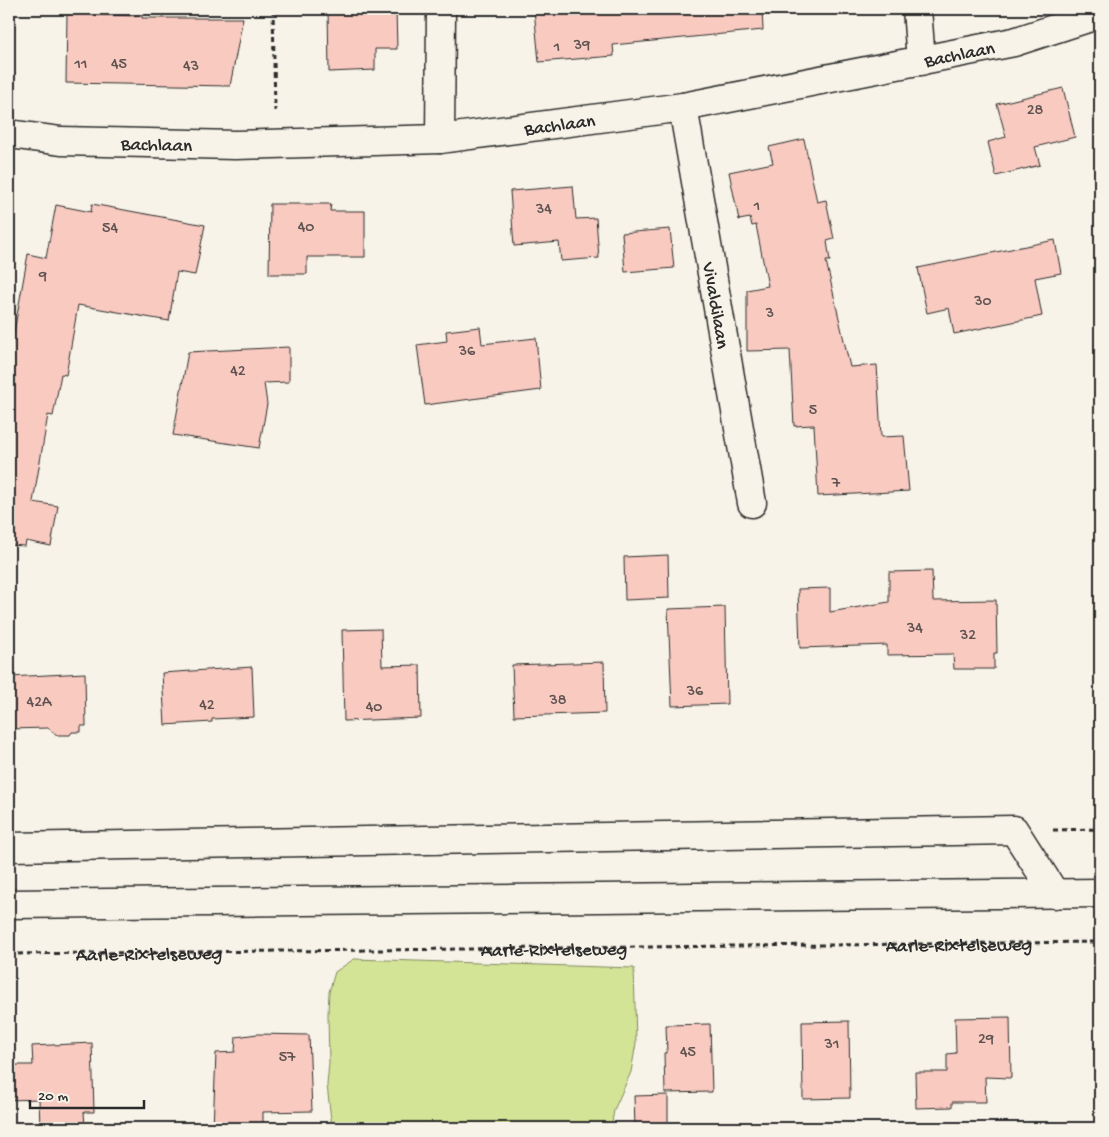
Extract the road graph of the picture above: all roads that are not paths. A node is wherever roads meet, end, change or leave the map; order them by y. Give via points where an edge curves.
1 (442, 9) edge
2 (917, 9) edge
3 (1100, 14) edge
4 (921, 61) junction
5 (684, 107) junction
6 (9, 134) edge
7 (440, 139) junction
8 (752, 503) dead end
9 (9, 847) edge
10 (1100, 893) edge
11 (1055, 894) junction
12 (9, 904) edge

1 - 7 street
2 - 4 street
3 - 4 street, Bachlaan via 1014,42
4 - 5 street, Bachlaan
5 - 7 street, Bachlaan
5 - 8 street, Vivaldilaan
6 - 7 street, Bachlaan via 61,141 234,146
9 - 11 street via 1014,830
10 - 11 street
11 - 12 street

